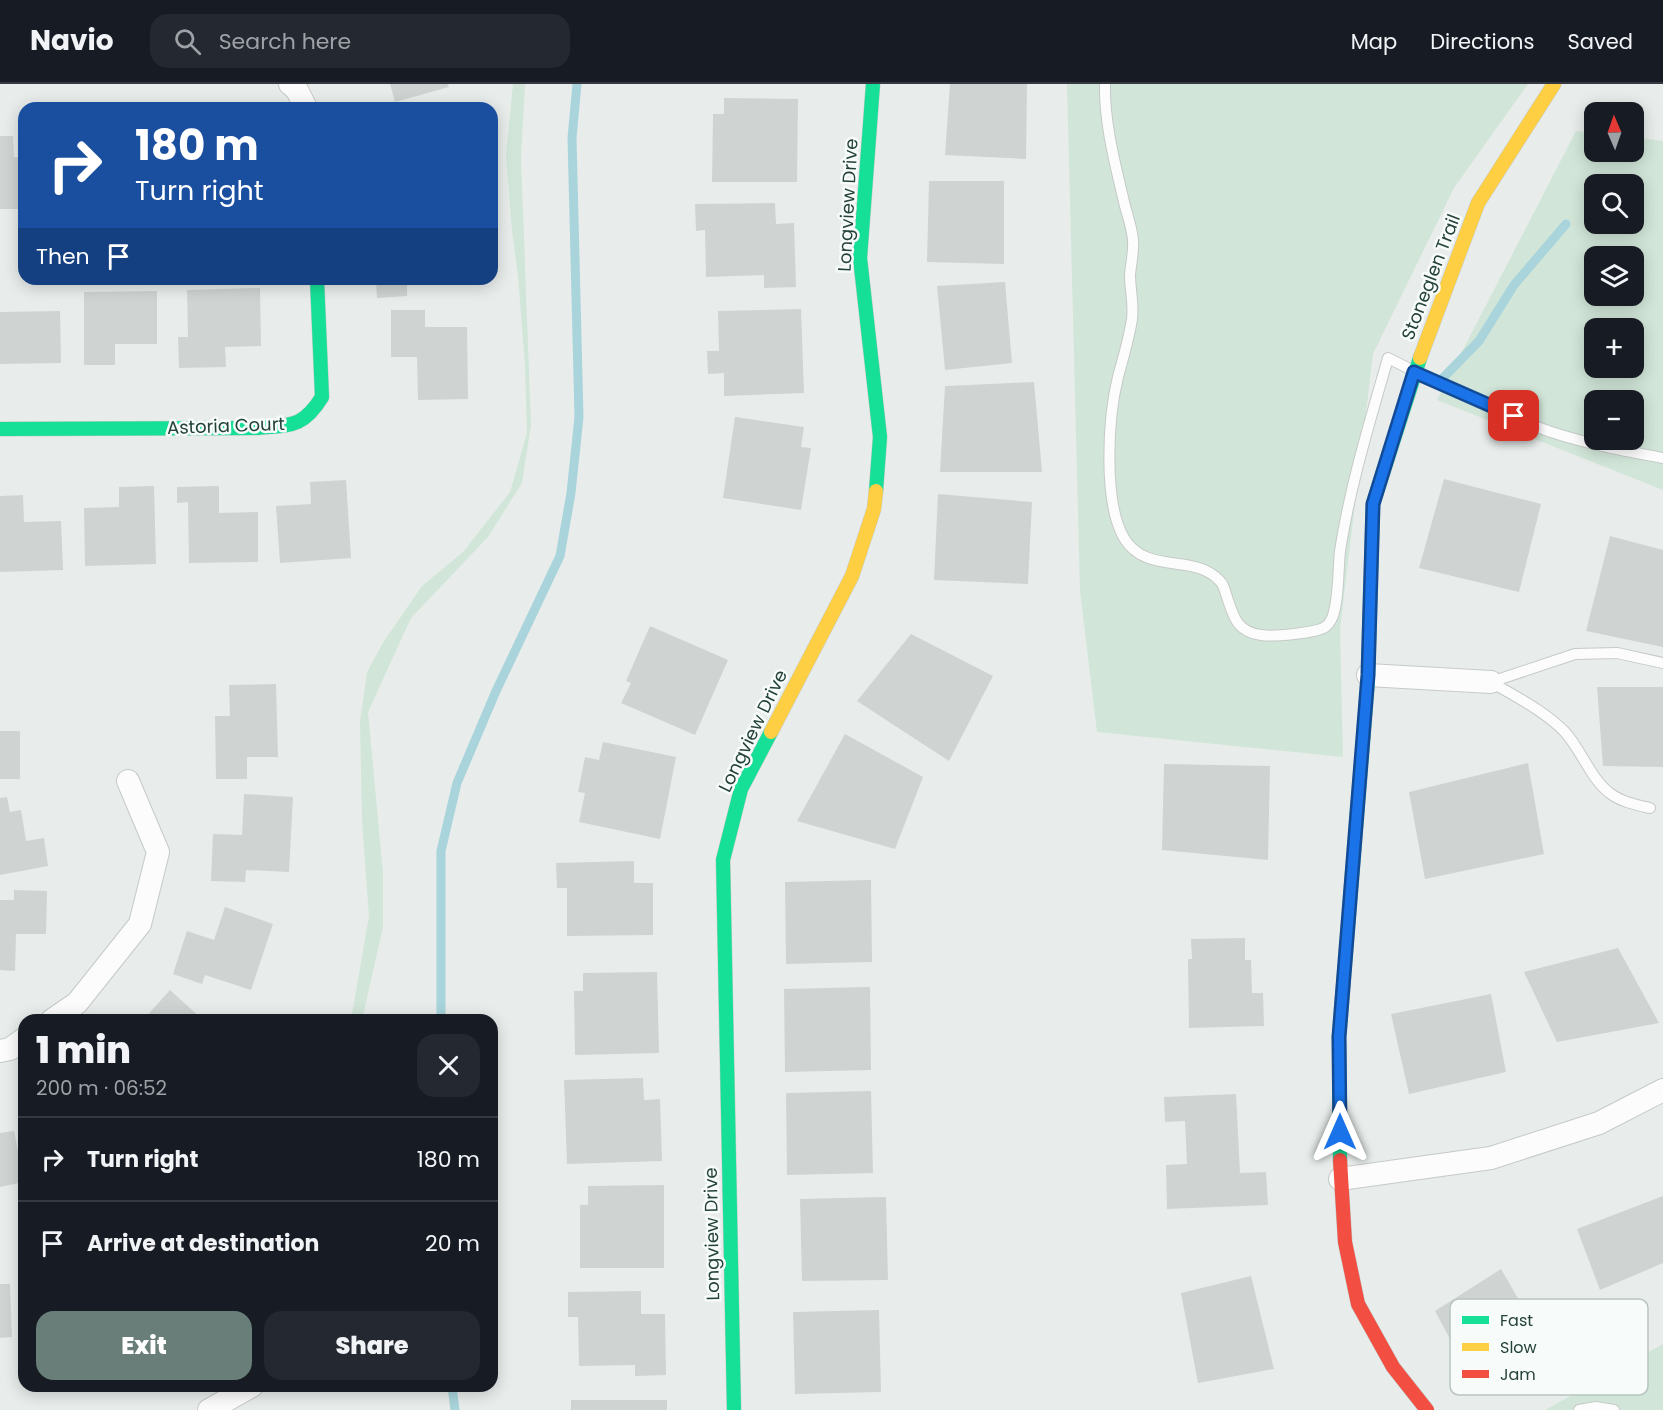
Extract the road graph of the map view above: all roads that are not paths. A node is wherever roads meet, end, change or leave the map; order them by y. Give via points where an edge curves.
1 (290, 84) edge
2 (873, 84) edge
3 (1105, 84) edge
4 (1554, 84) edge
5 (303, 102) edge
6 (317, 285) edge
7 (1414, 372) junction
8 (0, 429) edge
9 (1663, 458) edge
10 (1663, 663) edge
11 (1368, 675) junction
12 (1491, 682) junction
13 (128, 781) dead end
14 (1650, 807) dead end
15 (60, 1014) edge
16 (18, 1043) edge
17 (0, 1051) edge
18 (1663, 1090) edge
19 (1340, 1179) junction
20 (241, 1392) edge
21 (209, 1410) edge
22 (734, 1410) edge
23 (1427, 1410) edge
24 (1579, 1410) edge
25 (1614, 1410) edge

1 - 5 street
2 - 22 street, Longview Drive via 860,258 880,437 874,509 852,576 741,789 723,860
3 - 7 lane via 1108,122 1133,240 1132,319 1114,402 1112,502 1125,539 1135,551 1146,559 1199,567 1212,573 1223,584 1237,622 1247,632 1264,636 1324,628 1335,609 1340,551 1367,429 1388,358
4 - 7 street, Stoneglen Trail via 1478,203
6 - 8 street, Astoria Court via 322,397 312,413 292,425
7 - 9 lane via 1550,431 1615,450
7 - 11 street, Stoneglen Trail via 1373,504
10 - 12 lane via 1617,653 1575,654
11 - 12 street
11 - 19 street, Stoneglen Trail via 1339,1037
12 - 14 lane via 1544,713 1576,746 1599,783 1612,795
13 - 15 street via 158,852 140,924 76,1003
16 - 17 street
18 - 19 street via 1599,1123 1491,1158
19 - 23 street, Stoneglen Trail via 1345,1242 1358,1304 1393,1367
20 - 21 street
24 - 25 lane

